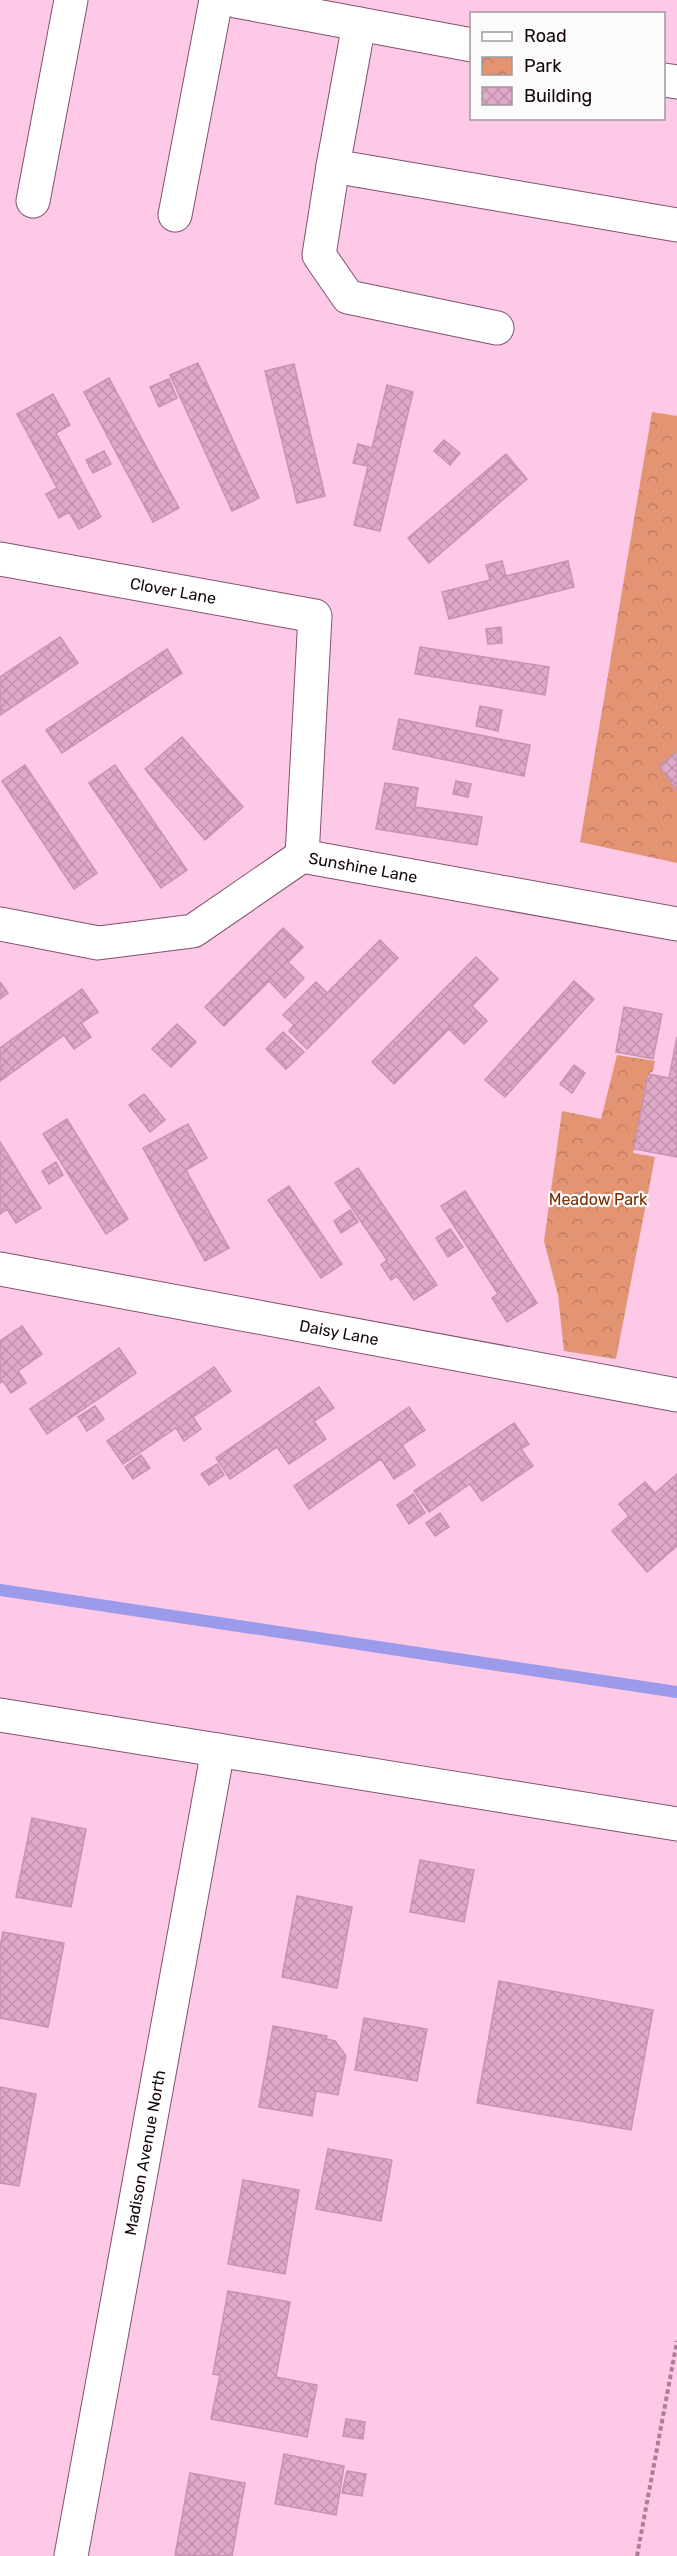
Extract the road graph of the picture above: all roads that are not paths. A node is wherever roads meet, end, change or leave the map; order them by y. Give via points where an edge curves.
1 (70, 0) edge
2 (226, 1) edge
3 (359, 24) junction
4 (470, 45) edge
5 (333, 166) junction
6 (33, 201) dead end
7 (175, 215) dead end
8 (677, 225) edge
9 (497, 328) dead end
10 (0, 559) edge
11 (302, 856) junction
12 (0, 924) edge
13 (677, 924) edge
14 (0, 1269) edge
15 (677, 1395) edge
16 (0, 1715) edge
17 (218, 1750) junction
18 (677, 1824) edge
19 (71, 2556) edge

1 - 6 street
2 - 3 street
2 - 7 street
3 - 4 street
3 - 5 street
5 - 8 street
5 - 9 street via 319,255 348,297
10 - 11 street, Clover Lane via 315,616
11 - 12 street, Sunshine Lane via 193,932 98,942
11 - 13 street, Sunshine Lane
14 - 15 street, Daisy Lane
16 - 17 street
17 - 18 street
17 - 19 street, Madison Avenue North

